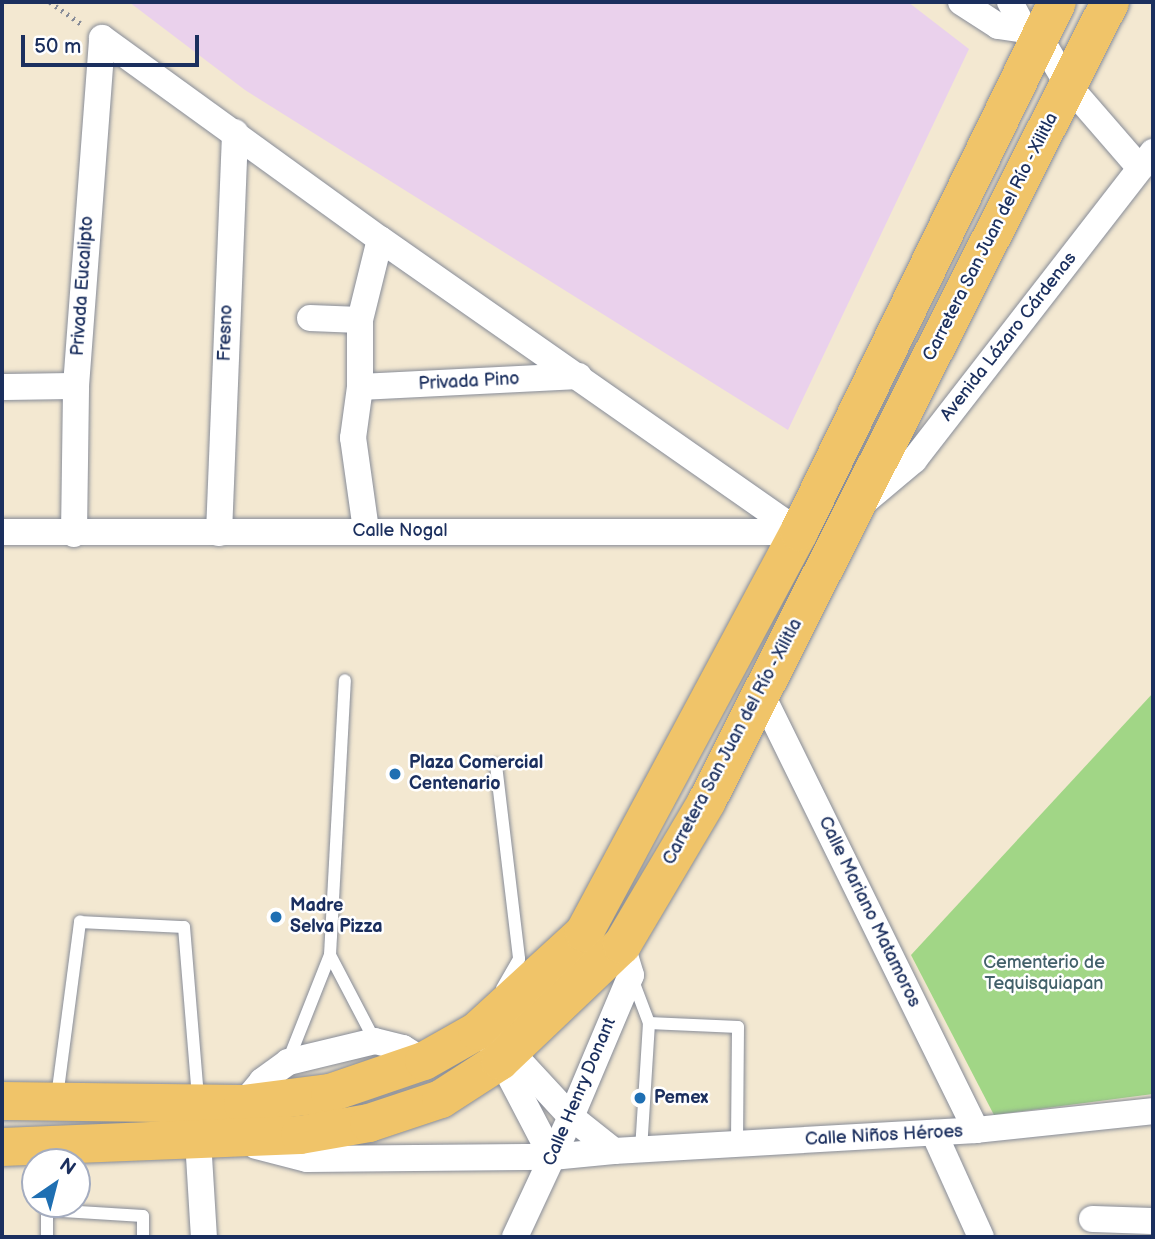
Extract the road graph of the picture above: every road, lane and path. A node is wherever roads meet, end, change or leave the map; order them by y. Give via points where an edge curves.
1 (50, 2) edge
2 (961, 2) edge
3 (1010, 2) edge
4 (1057, 2) edge
5 (1110, 2) edge
6 (1032, 34) junction
7 (102, 38) junction
8 (1068, 85) junction
9 (234, 132) junction
10 (1146, 160) edge
11 (380, 239) junction
12 (310, 318) dead end
13 (360, 320) junction
14 (579, 376) junction
15 (76, 386) junction
16 (2, 387) edge
17 (360, 387) junction
18 (853, 511) junction
19 (366, 530) junction
20 (799, 532) junction
21 (2, 533) edge
22 (219, 533) junction
23 (74, 534) junction
24 (345, 680) dead end
25 (761, 693) junction
26 (496, 765) dead end
27 (330, 955) junction
28 (626, 960) junction
29 (649, 1023) junction
30 (375, 1041) junction
31 (493, 1041) junction
32 (424, 1061) junction
33 (288, 1062) junction
34 (2, 1101) edge
35 (57, 1101) junction
36 (243, 1104) junction
37 (1153, 1111) edge
38 (571, 1117) junction
39 (208, 1127) junction
40 (976, 1130) junction
41 (934, 1133) junction
42 (737, 1144) junction
43 (84, 1148) edge
44 (641, 1149) junction
45 (614, 1151) junction
46 (552, 1157) junction
47 (91, 1211) edge
48 (47, 1218) edge
49 (1092, 1220) dead end
50 (1153, 1221) edge
51 (47, 1237) edge
52 (143, 1237) edge
53 (204, 1237) edge
54 (515, 1237) edge
55 (981, 1237) edge

1 - 7 path
2 - 6 street via 998,26
3 - 6 street
4 - 6 main road, Carretera San Juan del Río - Xilitla
5 - 8 main road, Carretera San Juan del Río - Xilitla
6 - 8 street
6 - 20 main road, Carretera San Juan del Río - Xilitla
7 - 9 street
7 - 15 street, Privada Eucalipto
8 - 10 street
8 - 18 main road, Carretera San Juan del Río - Xilitla
9 - 11 street
9 - 22 street, Fresno
10 - 18 street, Avenida Lázaro Cárdenas via 914,460
11 - 13 street
11 - 14 street
12 - 13 street
13 - 17 street
14 - 17 street, Privada Pino
14 - 20 street
15 - 16 street
15 - 23 street, Privada Eucalipto
17 - 19 street via 354,438
18 - 25 main road, Carretera San Juan del Río - Xilitla
19 - 20 street, Calle Nogal
19 - 22 street, Calle Nogal
20 - 31 main road, Carretera San Juan del Río - Xilitla via 584,933
21 - 23 street, Calle Nogal
22 - 23 street, Calle Nogal
24 - 27 lane
25 - 28 main road, Carretera San Juan del Río - Xilitla
25 - 40 street, Calle Mariano Matamoros
26 - 31 lane via 519,959
27 - 30 lane
27 - 33 lane
28 - 29 lane
28 - 31 main road, Carretera San Juan del Río - Xilitla
28 - 38 street, Calle Henry Donant
29 - 42 lane via 738,1027
29 - 44 lane
30 - 32 street via 403,1048
30 - 33 street
31 - 32 main road, Carretera San Juan del Río - Xilitla
31 - 38 street
31 - 39 main road, Carretera San Juan del Río - Xilitla via 441,1099 369,1123 300,1135
31 - 46 street
32 - 36 main road, Carretera San Juan del Río - Xilitla via 330,1093
33 - 36 street via 262,1081
34 - 35 main road, Carretera San Juan del Río - Xilitla
35 - 39 main road, Carretera San Juan del Río - Xilitla
35 - 39 lane via 80,922 184,927
36 - 39 main road, Carretera San Juan del Río - Xilitla
37 - 40 street, Calle Niños Héroes
38 - 45 street
38 - 46 street, Calle Henry Donant
39 - 43 main road, Carretera San Juan del Río - Xilitla
39 - 46 street, Calle Niños Héroes via 307,1159
39 - 53 street
40 - 41 street, Calle Niños Héroes
41 - 42 street, Calle Niños Héroes
41 - 55 street
42 - 44 street, Calle Niños Héroes
44 - 45 street, Calle Niños Héroes
45 - 46 street, Calle Niños Héroes
46 - 54 street, Calle Henry Donant
47 - 52 lane via 143,1216
48 - 51 lane
49 - 50 street

